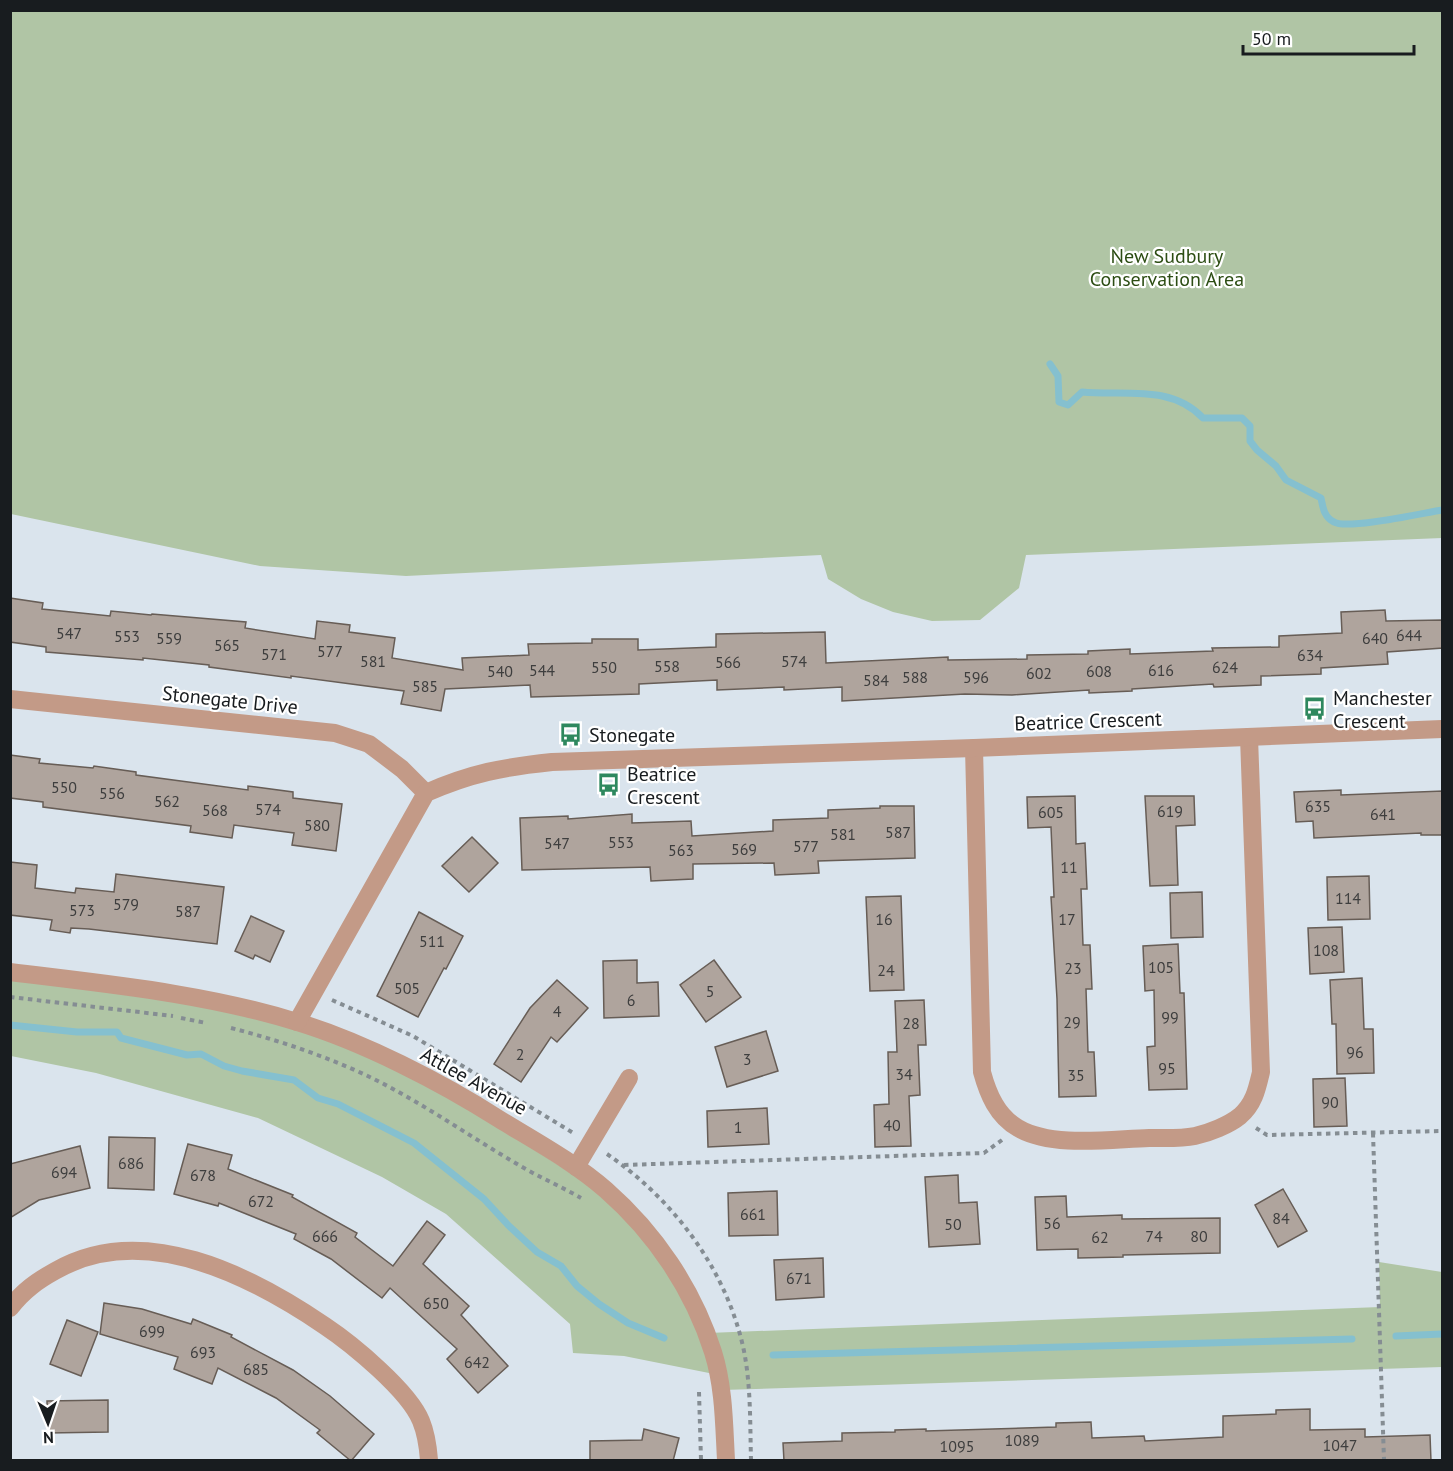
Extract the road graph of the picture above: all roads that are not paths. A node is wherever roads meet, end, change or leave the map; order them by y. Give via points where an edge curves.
1 (10, 699) edge
2 (1443, 729) edge
3 (1249, 737) junction
4 (974, 748) junction
5 (426, 793) junction
6 (10, 972) edge
7 (297, 1022) junction
8 (629, 1078) dead end
9 (576, 1167) junction
10 (10, 1308) edge
11 (429, 1461) edge
12 (726, 1461) edge

1 - 5 street, Stonegate Drive via 335,733 369,744
2 - 3 street, Beatrice Crescent
3 - 4 street, Beatrice Crescent
3 - 4 street via 1261,1072 1254,1101 1239,1116 1193,1137 1070,1141 1047,1138 1019,1128 988,1095 982,1072
4 - 5 street, Beatrice Crescent via 552,762 479,772
5 - 7 street
6 - 7 street, Attlee Avenue via 148,989
7 - 9 street, Attlee Avenue via 351,1042 438,1084
8 - 9 street
9 - 12 street, Attlee Avenue via 605,1189 652,1237 686,1290 713,1353 720,1384
10 - 11 street via 33,1284 76,1260 104,1252 127,1250 216,1266 302,1310 361,1353 404,1396 420,1419

